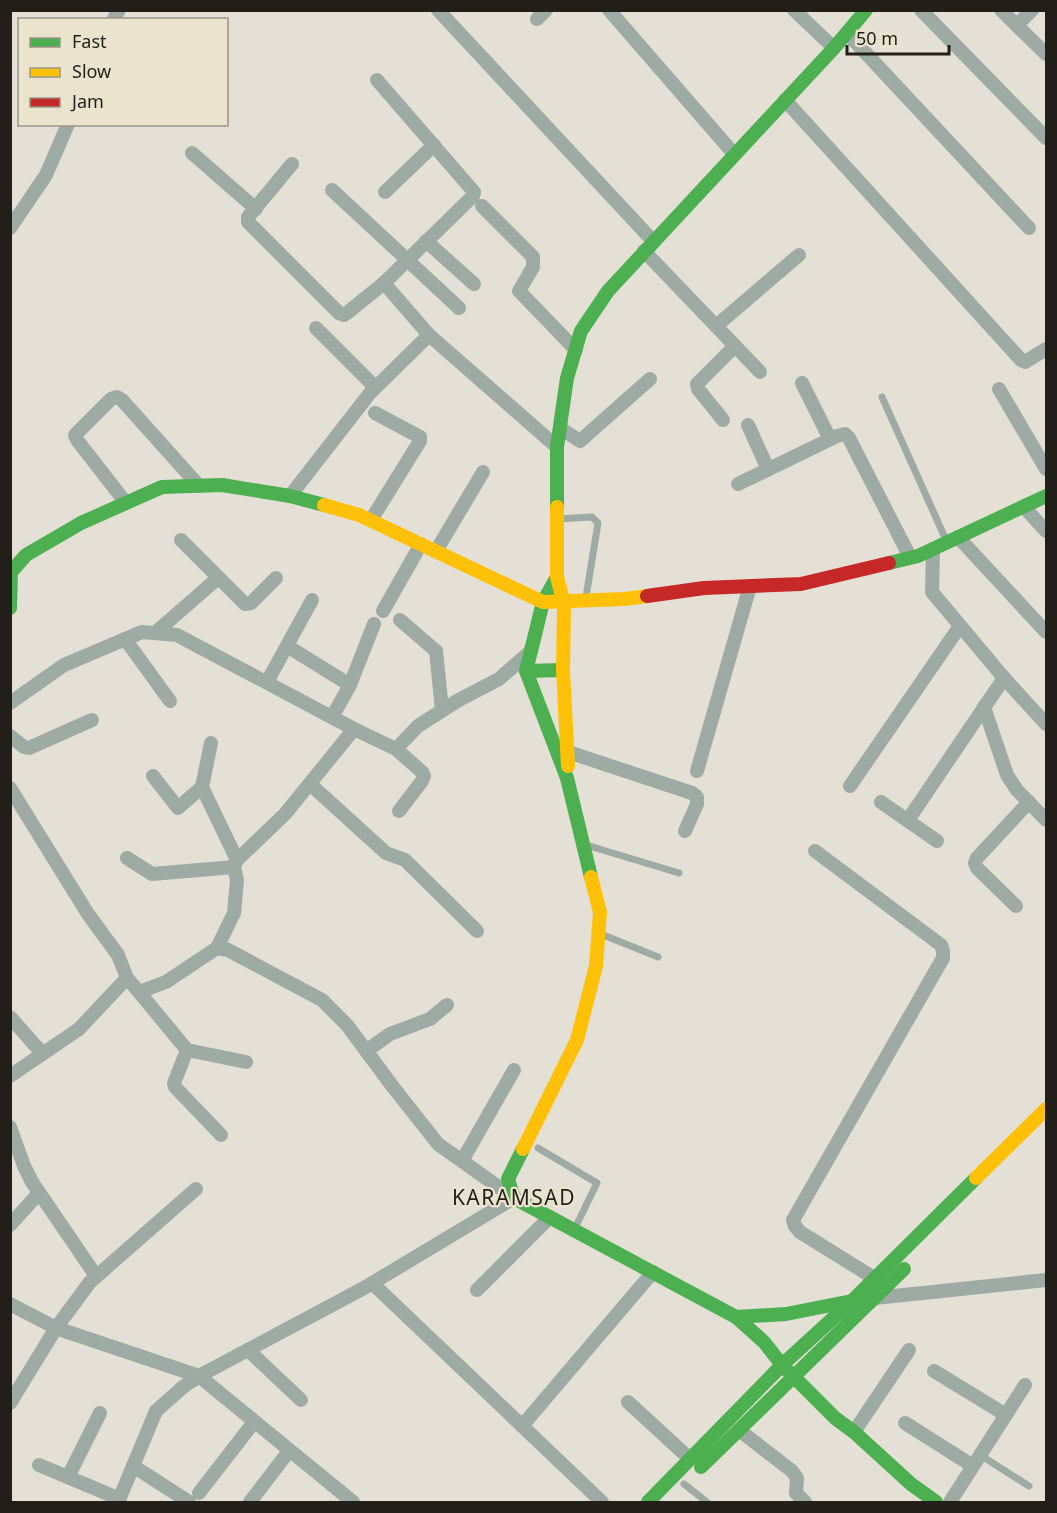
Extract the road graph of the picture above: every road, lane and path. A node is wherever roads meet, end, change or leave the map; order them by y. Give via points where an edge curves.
1 (438, 10) edge
2 (609, 10) edge
3 (794, 10) edge
4 (846, 10) edge
5 (921, 10) edge
6 (1001, 10) edge
7 (1032, 10) edge
8 (861, 16) edge
9 (1017, 25) junction
10 (847, 33) junction
11 (834, 48) junction
12 (1047, 54) edge
13 (377, 80) dead end
14 (785, 100) junction
15 (67, 126) edge
16 (1047, 138) edge
17 (434, 145) junction
18 (192, 153) dead end
19 (734, 154) junction
20 (292, 164) dead end
21 (332, 190) dead end
22 (385, 192) dead end
23 (482, 206) dead end
24 (256, 209) junction
25 (10, 228) edge
26 (1029, 228) dead end
27 (426, 241) junction
28 (649, 246) junction
29 (799, 255) dead end
30 (406, 260) junction
31 (384, 283) junction
32 (474, 284) dead end
33 (459, 308) dead end
34 (716, 326) junction
35 (316, 328) dead end
36 (429, 335) junction
37 (735, 346) junction
38 (1047, 349) edge
39 (576, 350) junction
40 (760, 372) dead end
41 (650, 379) dead end
42 (802, 383) dead end
43 (375, 387) junction
44 (999, 389) dead end
45 (882, 397) dead end
46 (375, 413) dead end
47 (723, 420) dead end
48 (748, 425) dead end
49 (560, 428) junction
50 (830, 440) junction
51 (557, 447) junction
52 (768, 469) junction
53 (1047, 470) edge
54 (483, 472) dead end
55 (738, 484) dead end
56 (199, 486) junction
57 (290, 496) junction
58 (1047, 496) edge
59 (126, 503) junction
60 (1024, 507) junction
61 (558, 519) junction
62 (371, 520) junction
63 (1047, 531) edge
64 (181, 540) dead end
65 (953, 540) junction
66 (421, 544) junction
67 (933, 549) junction
68 (436, 551) junction
69 (910, 558) junction
70 (11, 571) edge
71 (557, 577) junction
72 (218, 578) junction
73 (276, 578) dead end
74 (750, 586) junction
75 (312, 600) dead end
76 (543, 602) junction
77 (586, 602) junction
78 (564, 603) junction
79 (10, 608) edge
80 (383, 611) dead end
81 (400, 620) dead end
82 (374, 624) dead end
83 (960, 626) junction
84 (1047, 632) edge
85 (155, 633) junction
86 (125, 639) junction
87 (287, 646) junction
88 (531, 651) junction
89 (563, 670) junction
90 (526, 671) junction
91 (1004, 678) junction
92 (267, 682) junction
93 (350, 684) junction
94 (565, 692) junction
95 (534, 696) junction
96 (170, 701) dead end
97 (10, 703) edge
98 (984, 707) junction
99 (442, 710) junction
100 (332, 717) junction
101 (92, 720) dead end
102 (1047, 724) edge
103 (354, 729) junction
104 (10, 736) edge
105 (211, 743) dead end
106 (396, 749) junction
107 (568, 752) junction
108 (698, 771) dead end
109 (153, 776) dead end
110 (567, 778) junction
111 (310, 784) junction
112 (850, 786) dead end
113 (202, 787) junction
114 (10, 788) edge
115 (881, 802) dead end
116 (1029, 802) junction
117 (399, 811) dead end
118 (908, 820) junction
119 (1047, 820) edge
120 (685, 831) dead end
121 (937, 841) dead end
122 (584, 845) junction
123 (815, 851) dead end
124 (127, 858) dead end
125 (236, 863) junction
126 (679, 873) dead end
127 (1016, 906) dead end
128 (477, 931) dead end
129 (598, 933) junction
130 (217, 948) junction
131 (658, 957) dead end
132 (127, 978) junction
133 (139, 992) junction
134 (447, 1005) dead end
135 (10, 1017) edge
136 (187, 1050) junction
137 (366, 1051) junction
138 (42, 1053) junction
139 (246, 1062) dead end
140 (514, 1070) dead end
141 (10, 1076) edge
142 (1047, 1108) edge
143 (1047, 1126) edge
144 (10, 1127) edge
145 (221, 1135) dead end
146 (538, 1148) dead end
147 (462, 1161) junction
148 (196, 1189) dead end
149 (39, 1193) junction
150 (514, 1198) junction
151 (550, 1217) junction
152 (10, 1225) edge
153 (574, 1230) junction
154 (653, 1272) junction
155 (96, 1276) junction
156 (874, 1278) junction
157 (1047, 1280) edge
158 (372, 1283) junction
159 (477, 1290) dead end
160 (875, 1298) junction
161 (852, 1300) junction
162 (10, 1304) edge
163 (736, 1317) junction
164 (56, 1328) junction
165 (248, 1350) junction
166 (909, 1350) dead end
167 (782, 1365) junction
168 (934, 1371) dead end
169 (199, 1376) junction
170 (793, 1376) junction
171 (1024, 1385) dead end
172 (301, 1400) dead end
173 (628, 1402) dead end
174 (10, 1403) edge
175 (100, 1413) dead end
176 (1006, 1415) junction
177 (254, 1422) junction
178 (905, 1424) dead end
179 (522, 1426) junction
180 (739, 1430) junction
181 (854, 1432) junction
182 (290, 1450) junction
183 (690, 1459) junction
184 (976, 1460) junction
185 (39, 1465) dead end
186 (133, 1466) junction
187 (68, 1477) junction
188 (684, 1484) junction
189 (1029, 1486) dead end
190 (194, 1498) edge
191 (119, 1501) edge
192 (250, 1503) edge
193 (353, 1503) edge
194 (602, 1503) edge
195 (648, 1503) edge
196 (666, 1503) edge
197 (707, 1503) edge
198 (805, 1503) edge
199 (936, 1503) edge
200 (950, 1503) edge

1 - 28 street
2 - 19 street
3 - 11 street
4 - 8 street
5 - 16 street
6 - 9 street
7 - 9 street
8 - 10 street
9 - 12 street
10 - 11 street
10 - 26 street
11 - 14 street
13 - 17 street
14 - 19 street
14 - 38 street via 1021,360 1030,361
15 - 25 street via 46,175
17 - 22 street
17 - 27 street via 474,192
18 - 24 street
19 - 28 street
20 - 24 street
21 - 30 street
23 - 39 street via 532,257 533,267 519,291
24 - 31 street via 248,222 339,314 347,313
27 - 30 street
27 - 32 street
28 - 34 street
28 - 39 street via 608,291 581,332
29 - 34 street
30 - 31 street
30 - 33 street
31 - 36 street
34 - 37 street
35 - 43 street
36 - 43 street
36 - 51 street
37 - 40 street
37 - 47 street via 697,384
39 - 49 street via 567,378
41 - 49 street via 580,441
42 - 50 street
43 - 57 street
44 - 53 street
45 - 65 lane
46 - 62 street via 420,437 420,441
48 - 52 street
49 - 51 street
50 - 52 street
50 - 69 street via 845,434 849,438
51 - 61 street
52 - 55 street
54 - 68 street
56 - 57 street via 222,485
56 - 59 street via 162,487
56 - 59 street via 117,397 75,435
57 - 62 street
58 - 60 street
59 - 70 street via 81,523 26,555
60 - 63 street
60 - 65 street
61 - 71 street
61 - 77 lane via 592,517 598,523
62 - 66 street
64 - 72 street
65 - 67 street
65 - 84 street
66 - 68 street
66 - 80 street
67 - 69 street
67 - 83 street via 932,592
68 - 76 street
69 - 74 street via 801,584
70 - 79 street
71 - 76 street
71 - 78 street
72 - 73 street via 248,605
72 - 85 street
74 - 77 street
74 - 108 street
75 - 87 street
76 - 78 street
76 - 88 street
77 - 78 street
78 - 89 street
81 - 99 street via 436,651
82 - 93 street
83 - 91 street
83 - 112 street
85 - 86 street via 142,632
85 - 92 street via 177,635
86 - 96 street
86 - 97 street via 64,665
87 - 92 street
87 - 93 street
88 - 90 street
88 - 99 street via 499,679
89 - 90 street
89 - 94 street
90 - 95 street
91 - 98 street
91 - 102 street
92 - 100 street
93 - 100 street
94 - 95 street
94 - 107 street
95 - 110 street
98 - 116 street via 1007,775
98 - 118 street
99 - 106 street via 418,726
100 - 103 street
101 - 104 street via 29,748
103 - 106 street
103 - 111 street
105 - 113 street
106 - 117 street via 424,776
107 - 110 street
107 - 120 street via 692,793 697,804
109 - 113 street via 178,808
110 - 122 street
111 - 125 street
111 - 128 street via 386,853 405,860
113 - 125 street
114 - 132 street via 118,955
115 - 118 street
116 - 119 street
116 - 127 street via 975,863
118 - 121 street
122 - 126 lane
122 - 129 street via 600,912
123 - 156 street via 943,951 943,958 794,1220 800,1232
124 - 125 street via 152,874
125 - 130 street via 234,913
129 - 131 lane
129 - 150 street via 596,966 577,1040 508,1179
130 - 133 street via 166,982
130 - 137 street via 228,950 322,1000
132 - 133 street
132 - 138 street via 79,1029
133 - 136 street
134 - 137 street via 430,1019 390,1034
135 - 138 street
136 - 139 street
136 - 145 street via 175,1087
137 - 147 street via 438,1144
138 - 141 street
140 - 147 street
142 - 156 street
143 - 160 street
144 - 149 street
146 - 153 lane via 597,1183
147 - 150 street
148 - 155 street
149 - 152 street
149 - 155 street
150 - 151 street
150 - 158 street
151 - 153 street
151 - 159 street
153 - 154 street
154 - 163 street
154 - 179 street
155 - 164 street
156 - 161 street
157 - 160 street
158 - 165 street
158 - 179 street
160 - 161 street
160 - 170 street
161 - 163 street via 786,1314
161 - 167 street
162 - 164 street
163 - 167 street
164 - 169 street
164 - 174 street
165 - 169 street
165 - 172 street
166 - 181 street
167 - 170 street
167 - 183 street
168 - 176 street
169 - 177 street
169 - 186 street via 156,1411
170 - 180 street
170 - 181 street
171 - 176 street
173 - 183 street
175 - 187 street
176 - 184 street
177 - 182 street
177 - 190 street
178 - 184 street
179 - 194 street
180 - 188 street
180 - 198 street via 792,1471 796,1493
181 - 199 street
182 - 192 street
182 - 193 street
183 - 195 street
184 - 189 lane
184 - 200 street
185 - 187 street
186 - 190 street
186 - 191 street
187 - 191 street
188 - 196 street
188 - 197 lane

